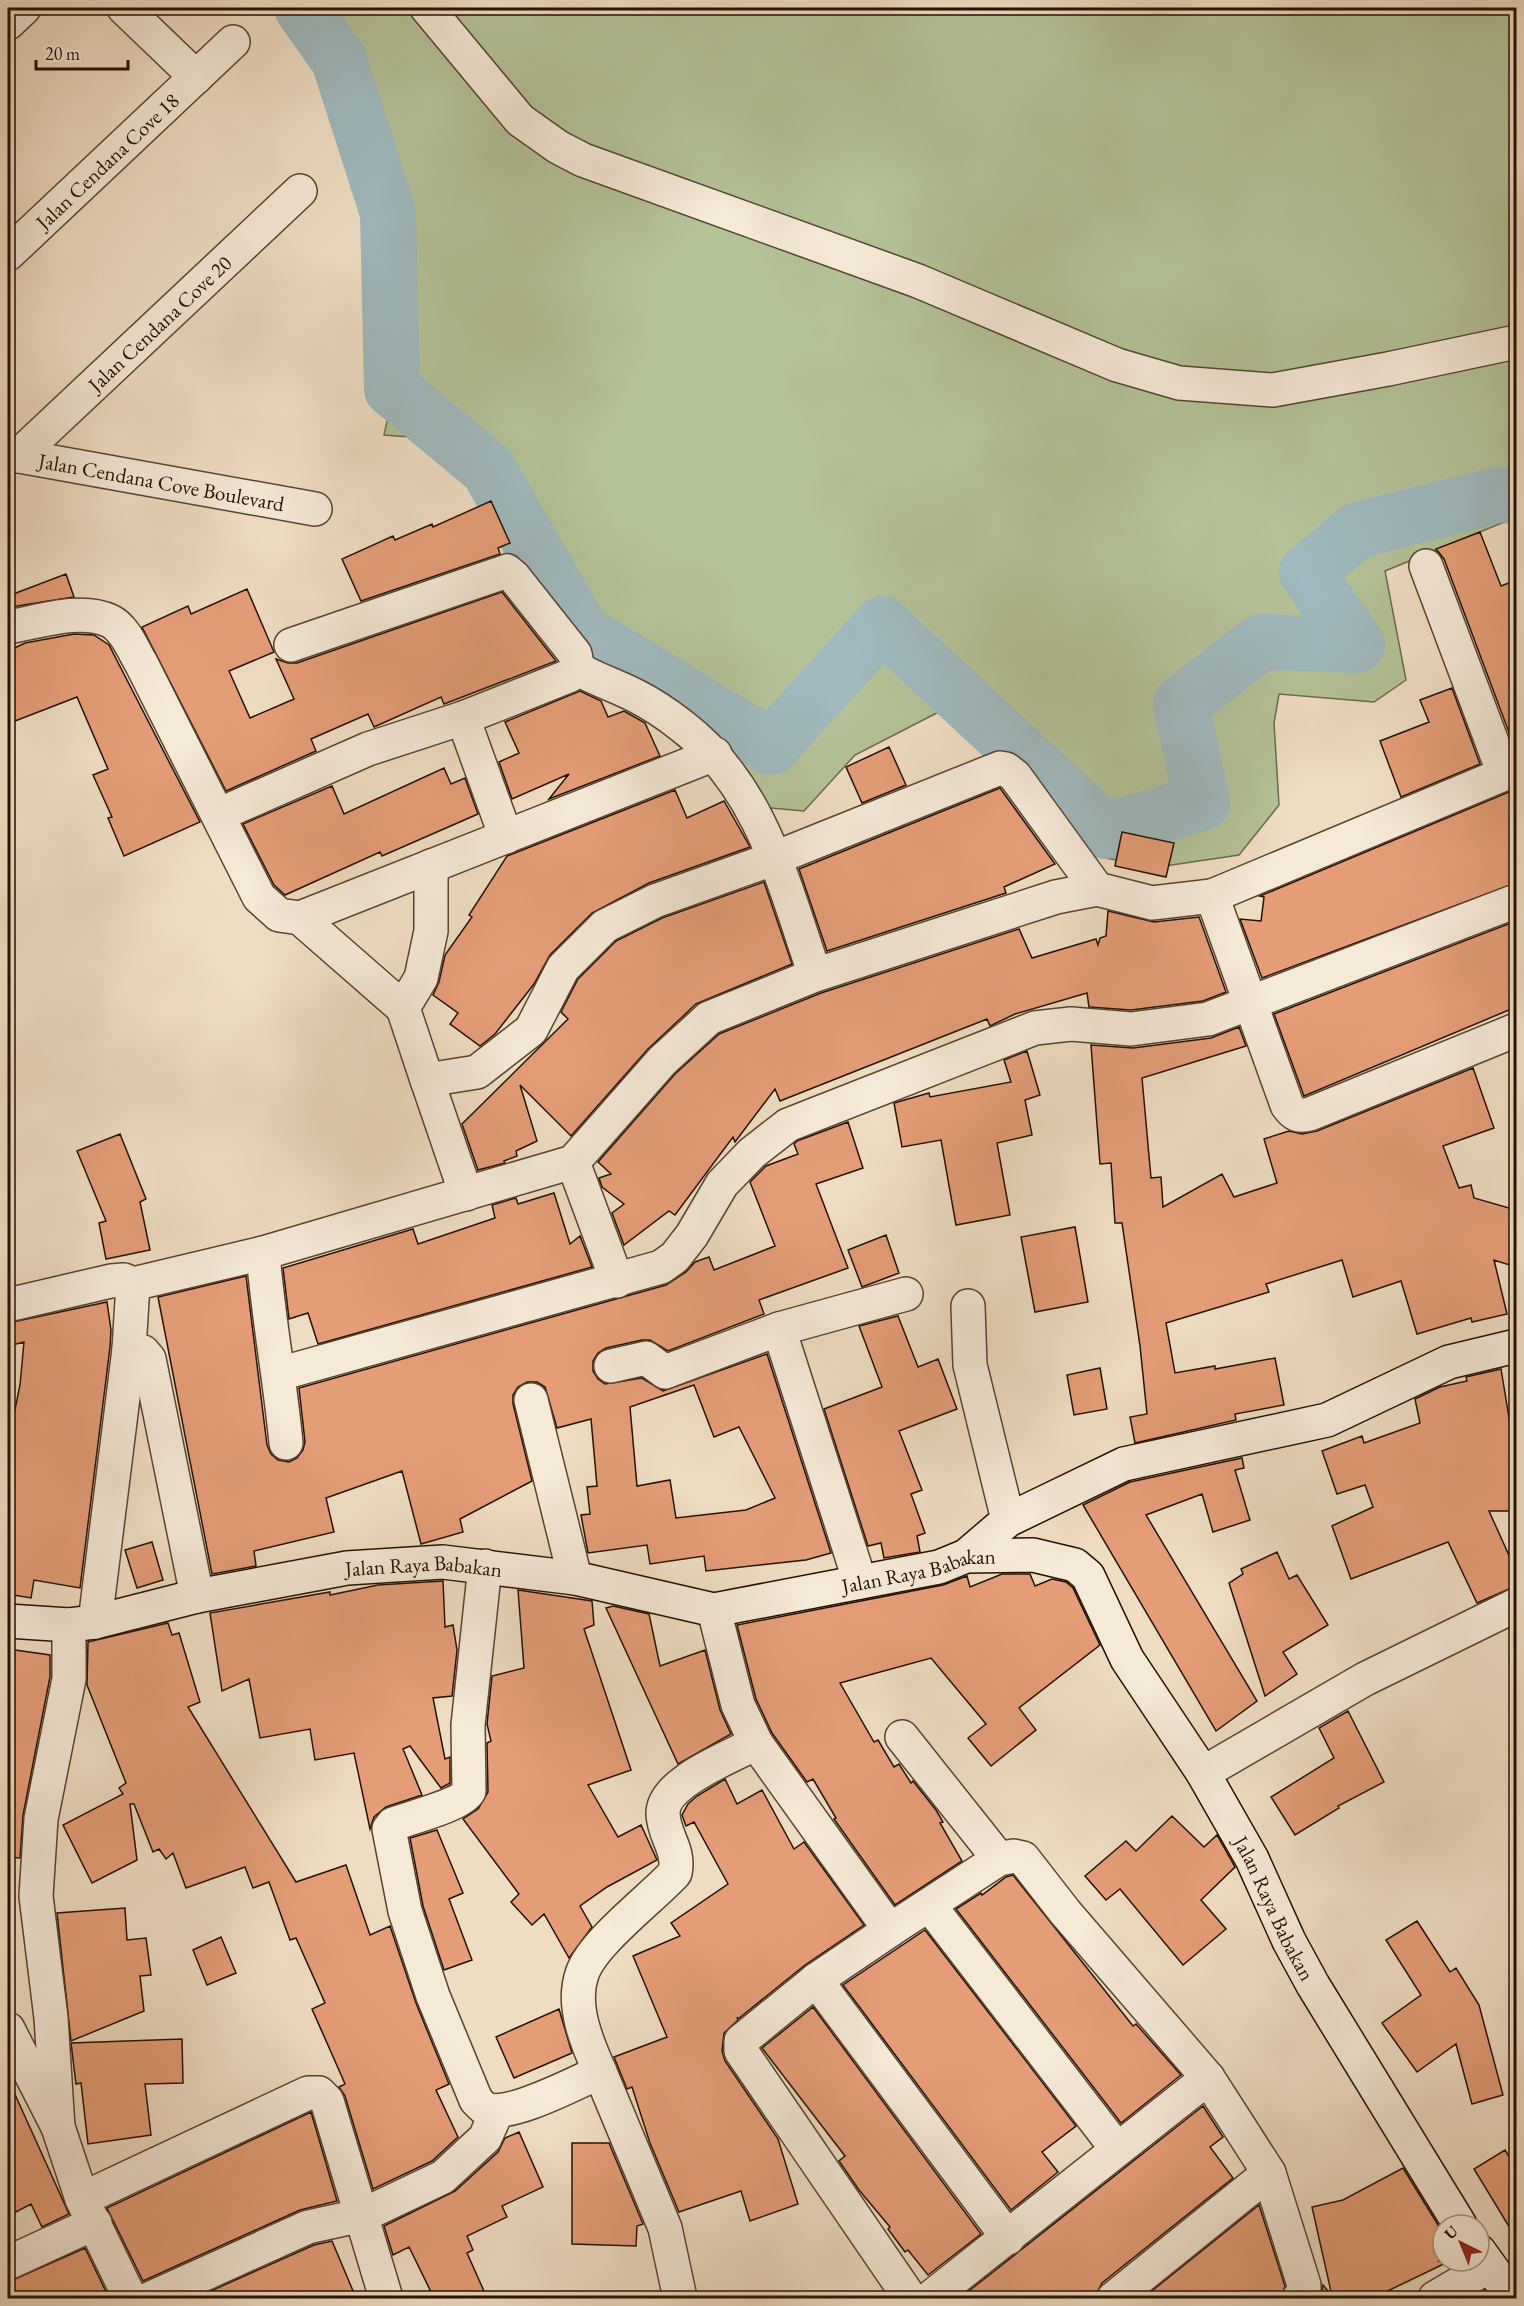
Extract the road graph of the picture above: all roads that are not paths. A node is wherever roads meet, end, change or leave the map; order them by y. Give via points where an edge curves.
1 (24, 8) edge
2 (124, 8) edge
3 (427, 8) edge
4 (8, 23) edge
5 (233, 42) dead end
6 (196, 77) junction
7 (300, 191) dead end
8 (8, 254) edge
9 (1516, 342) edge
10 (13, 455) edge
11 (315, 508) dead end
12 (1426, 566) dead end
13 (8, 627) edge
14 (291, 645) dead end
15 (578, 669) junction
16 (464, 718) junction
17 (715, 754) junction
18 (1510, 772) edge
19 (218, 815) junction
20 (506, 837) junction
21 (775, 858) junction
22 (431, 866) junction
23 (1097, 889) junction
24 (1212, 896) junction
25 (1516, 901) edge
26 (300, 918) junction
27 (815, 975) junction
28 (1251, 1004) junction
29 (402, 1008) junction
30 (1516, 1030) edge
31 (427, 1080) junction
32 (573, 1162) junction
33 (466, 1194) junction
34 (263, 1253) junction
35 (617, 1281) junction
36 (133, 1284) junction
37 (906, 1294) dead end
38 (8, 1305) edge
39 (968, 1306) dead end
40 (779, 1329) junction
41 (1516, 1346) edge
42 (129, 1349) junction
43 (611, 1366) dead end
44 (279, 1374) junction
45 (531, 1400) dead end
46 (286, 1443) dead end
47 (1008, 1520) junction
48 (966, 1556) junction
49 (485, 1566) junction
50 (575, 1578) junction
51 (860, 1582) junction
52 (197, 1596) junction
53 (1516, 1605) edge
54 (714, 1610) junction
55 (8, 1621) edge
56 (82, 1623) junction
57 (902, 1737) dead end
58 (756, 1743) junction
59 (1203, 1773) junction
60 (999, 1859) junction
61 (930, 1906) junction
62 (890, 1930) junction
63 (816, 1980) junction
64 (8, 2029) edge
65 (600, 2072) junction
66 (1208, 2078) junction
67 (497, 2111) junction
68 (58, 2127) junction
69 (1117, 2149) junction
70 (1269, 2173) junction
71 (89, 2211) junction
72 (1454, 2213) edge
73 (363, 2216) junction
74 (1008, 2238) junction
75 (8, 2263) edge
76 (1491, 2268) edge
77 (1466, 2273) edge
78 (130, 2298) edge
79 (151, 2298) edge
80 (386, 2298) edge
81 (680, 2298) edge
82 (910, 2298) edge
83 (930, 2298) edge
84 (1114, 2298) edge
85 (1299, 2298) edge
86 (1435, 2298) edge
87 (1513, 2298) edge

1 - 4 street
2 - 6 street
3 - 9 street via 520,120 583,160 918,281 1117,365 1179,383 1273,390
5 - 6 street, Jalan Cendana Cove 18
6 - 8 street, Jalan Cendana Cove 18
7 - 10 street, Jalan Cendana Cove 20
10 - 11 street, Jalan Cendana Cove Boulevard
12 - 18 street
13 - 19 street via 82,615 111,621 124,634 141,663
14 - 15 street via 507,571 575,654
15 - 16 street
15 - 17 street via 636,696 682,726
16 - 19 street via 368,748
16 - 20 street
17 - 20 street
17 - 21 street via 752,806
18 - 24 street
19 - 26 street via 259,897 279,915
20 - 22 street
21 - 23 street via 1000,768 1015,776
21 - 27 street
21 - 31 street via 654,901 605,926 563,968 531,1030 477,1072
22 - 26 street
22 - 29 street via 431,931 421,978
23 - 24 street via 1152,903
23 - 27 street via 1056,897
24 - 28 street
25 - 28 street
26 - 29 street
27 - 32 street via 709,1018 662,1061
28 - 30 street via 1287,1105 1300,1116
28 - 35 street via 1208,1019 1131,1029 1071,1024 1035,1029 788,1125 752,1153 722,1184 675,1257 661,1267
29 - 31 street
31 - 33 street
32 - 33 street
32 - 35 street
33 - 34 street
34 - 36 street
34 - 44 street via 267,1312
35 - 44 street
36 - 38 street via 111,1281
36 - 42 street
37 - 40 street
39 - 47 street via 970,1365
40 - 43 street via 665,1372 646,1358
40 - 51 street
41 - 47 street via 1449,1362 1327,1420 1124,1464
42 - 52 street via 142,1352 149,1359
42 - 56 street
44 - 46 street
45 - 50 street
47 - 48 street
48 - 51 street, Jalan Raya Babakan via 939,1567
48 - 59 street, Jalan Raya Babakan via 1033,1555 1075,1565 1088,1576 1127,1659
49 - 50 street, Jalan Raya Babakan
49 - 52 street, Jalan Raya Babakan via 443,1562 347,1568
49 - 67 street via 468,1725 469,1791 457,1802 393,1824 388,1834 401,1897 434,1996 476,2100 484,2108
50 - 54 street, Jalan Raya Babakan
51 - 54 street, Jalan Raya Babakan
52 - 56 street, Jalan Raya Babakan
53 - 59 street via 1365,1679
54 - 58 street via 738,1705
55 - 56 street, Jalan Raya Babakan
56 - 68 street via 41,1819 36,1896 51,2018
57 - 60 street
58 - 62 street
58 - 65 street via 680,1784 666,1798 663,1814 677,1854 675,1873 594,1952 581,1974 579,2005 585,2037
59 - 72 street, Jalan Raya Babakan via 1252,1859 1313,1985
60 - 61 street
60 - 66 street via 1023,1858
61 - 62 street
61 - 69 street
62 - 63 street
63 - 74 street
63 - 82 street via 741,2042 741,2052
64 - 68 street
65 - 67 street via 536,2101
65 - 81 street via 664,2228
66 - 69 street
66 - 70 street
67 - 73 street via 485,2138 443,2177
68 - 71 street
69 - 74 street
70 - 84 street
70 - 85 street via 1304,2285
71 - 73 street via 308,2093 319,2093 327,2101
71 - 75 street
71 - 78 street
73 - 79 street via 308,2227
73 - 80 street
74 - 83 street
76 - 87 street
77 - 86 street

